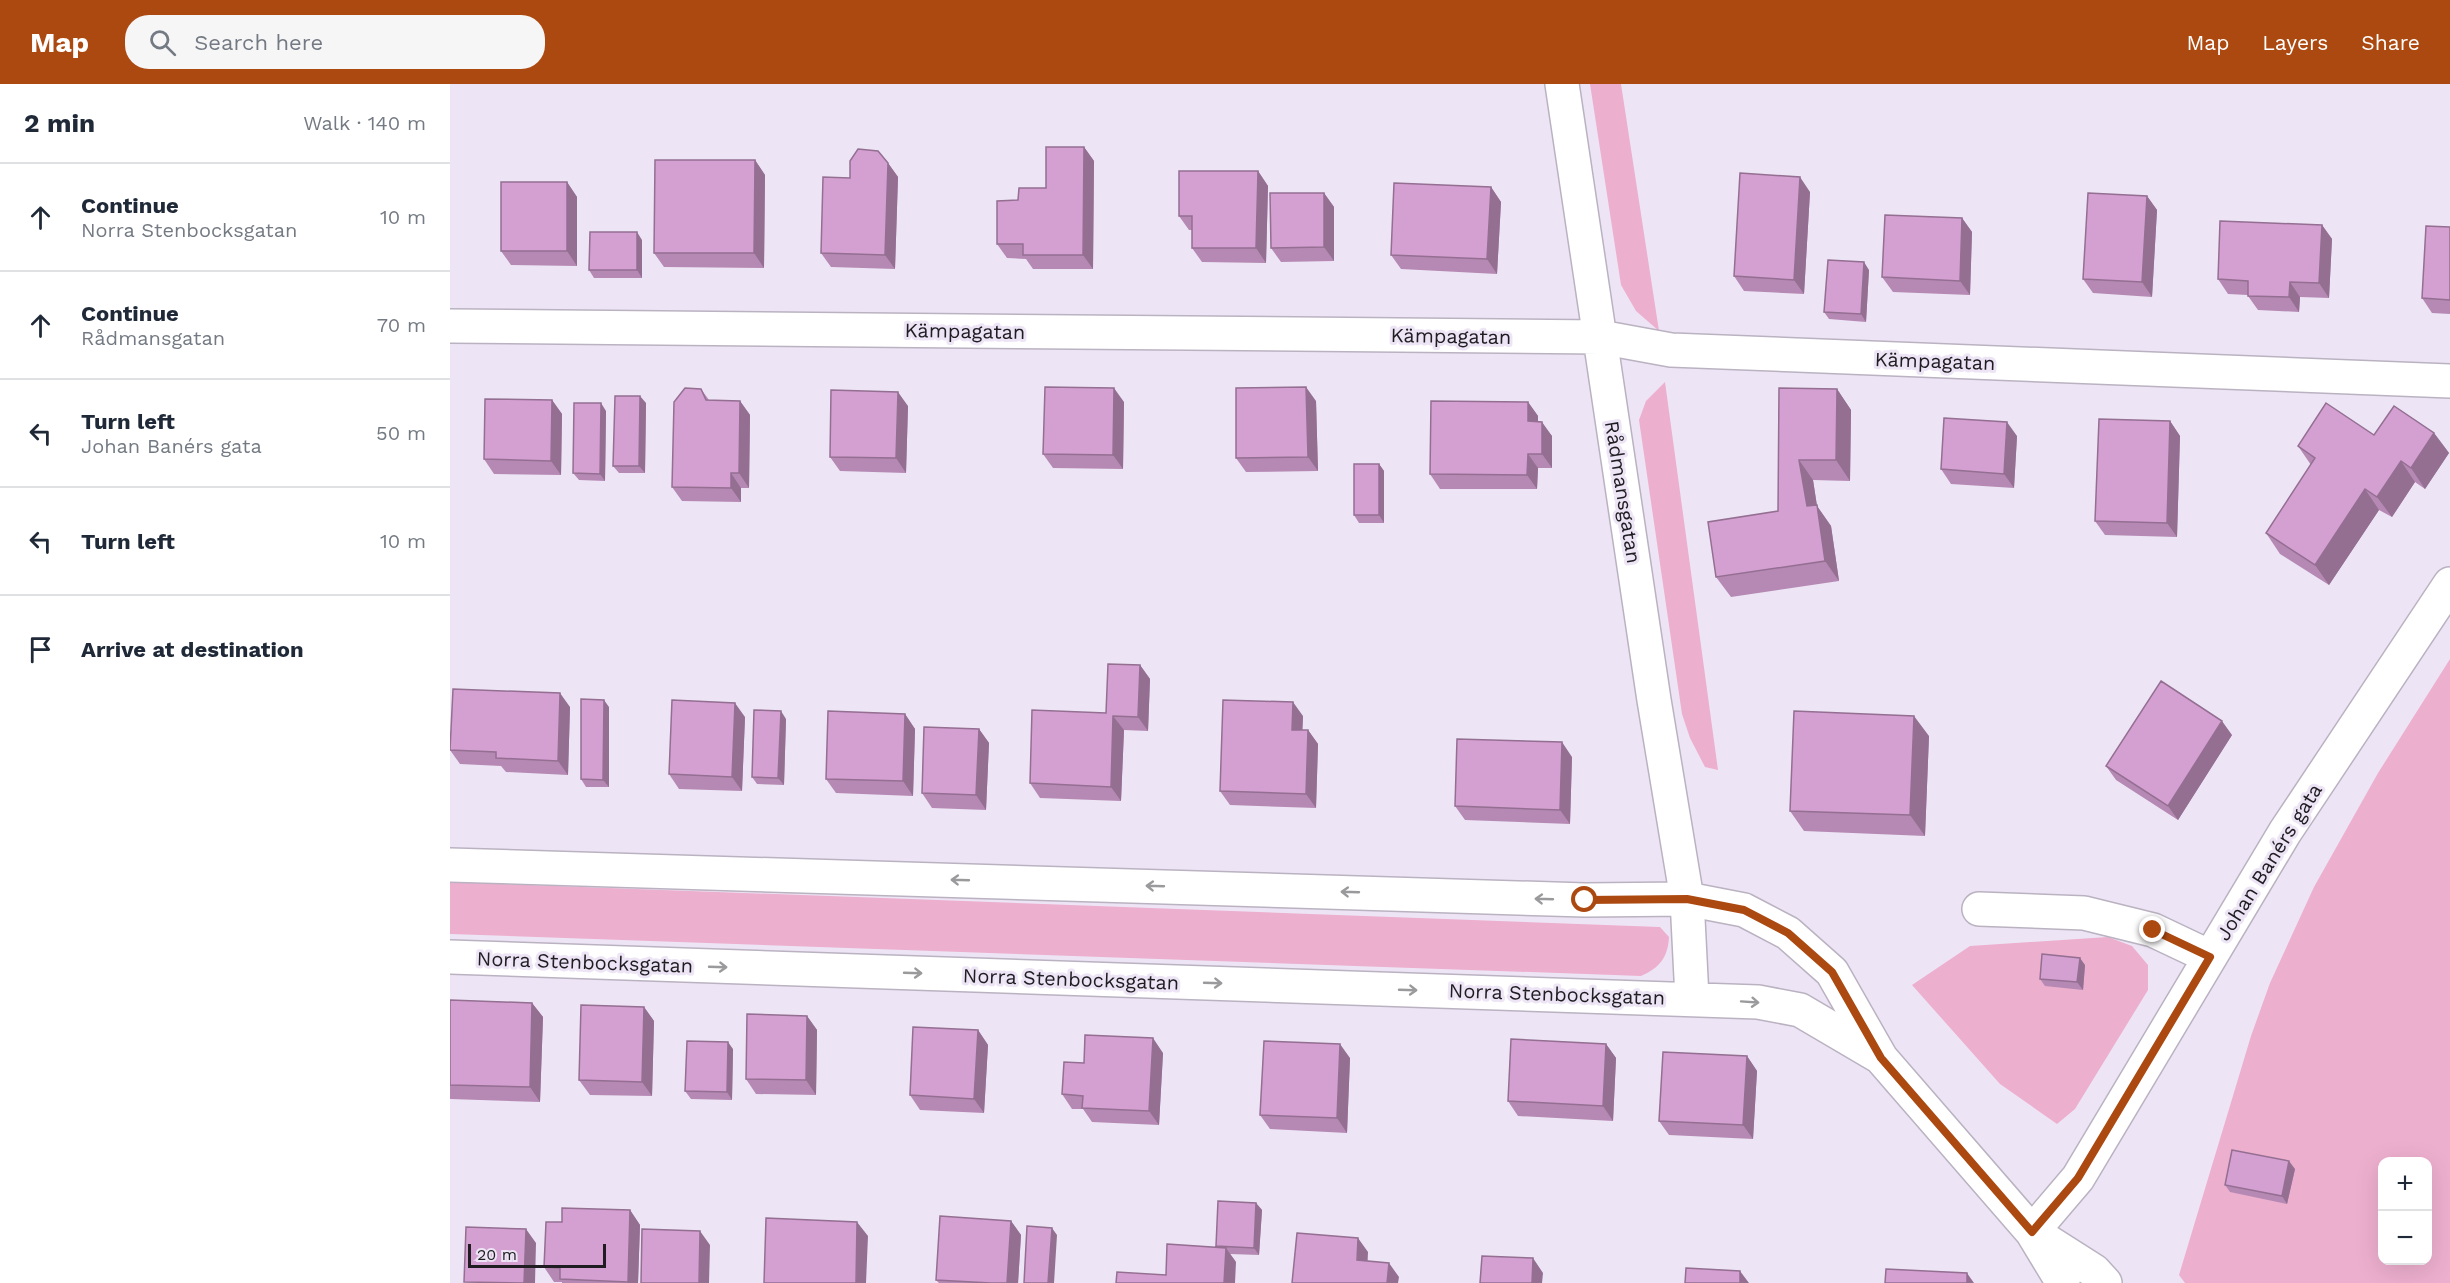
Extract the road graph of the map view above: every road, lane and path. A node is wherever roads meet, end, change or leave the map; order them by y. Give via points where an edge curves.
1 (1562, 84) edge
2 (450, 326) edge
3 (1600, 337) junction
4 (2450, 381) edge
5 (2450, 584) edge
6 (450, 865) edge
7 (1687, 899) junction
8 (1979, 909) dead end
9 (450, 957) edge
10 (2210, 957) junction
11 (1692, 998) junction
12 (1881, 1058) junction
13 (2032, 1232) junction
14 (2063, 1283) edge
15 (2105, 1283) edge

1 - 3 street, Rådmansgatan
2 - 3 street, Kämpagatan
3 - 4 street, Kämpagatan via 1671,351
3 - 7 street, Rådmansgatan
5 - 10 street, Johan Banérs gata via 2285,832
7 -> 6 street via 1574,900
7 - 11 street, Rådmansgatan
7 - 12 street via 1744,910 1788,933 1832,972
8 - 10 street via 2084,913 2153,930
9 -> 11 street, Norra Stenbocksgatan
10 - 13 street, Johan Banérs gata via 2078,1178
11 -> 12 street via 1758,1002 1800,1010
12 - 13 street
13 - 14 street
13 - 15 street via 2094,1271

